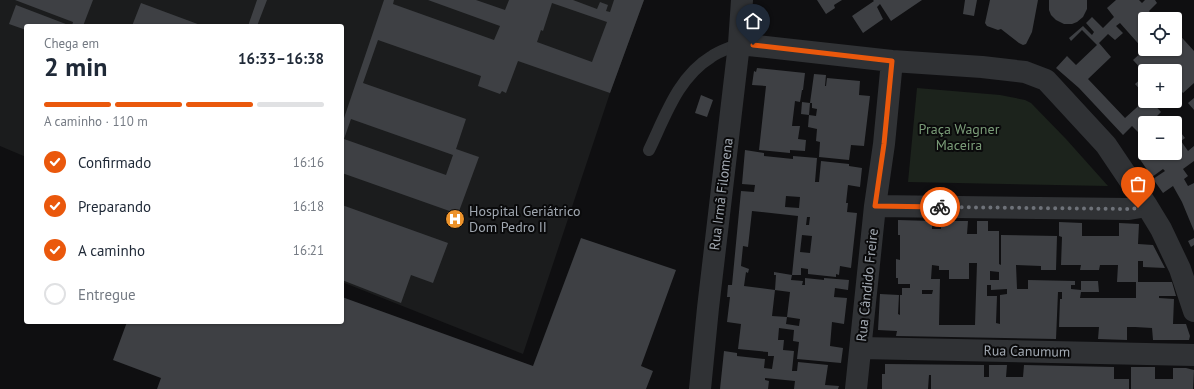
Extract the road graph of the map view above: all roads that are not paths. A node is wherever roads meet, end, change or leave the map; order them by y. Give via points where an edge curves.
1 (742, 0) edge
2 (739, 44) junction
3 (892, 61) junction
4 (649, 150) dead end
5 (875, 206) junction
6 (1147, 206) junction
7 (1194, 311) edge
8 (861, 348) junction
9 (1194, 355) edge
10 (700, 389) edge
11 (856, 389) edge

1 - 2 street, Rua Irmã Filomena
2 - 3 street
2 - 4 lane via 711,57 693,71 681,85
2 - 10 street, Rua Irmã Filomena
3 - 5 street, Rua Cândido Freire
3 - 6 street via 982,66 1025,72 1046,80 1106,145
5 - 6 street via 1129,209
5 - 8 street, Rua Cândido Freire
6 - 7 street via 1180,269
8 - 9 street, Rua Canumum
8 - 11 street, Rua Cândido Freire

